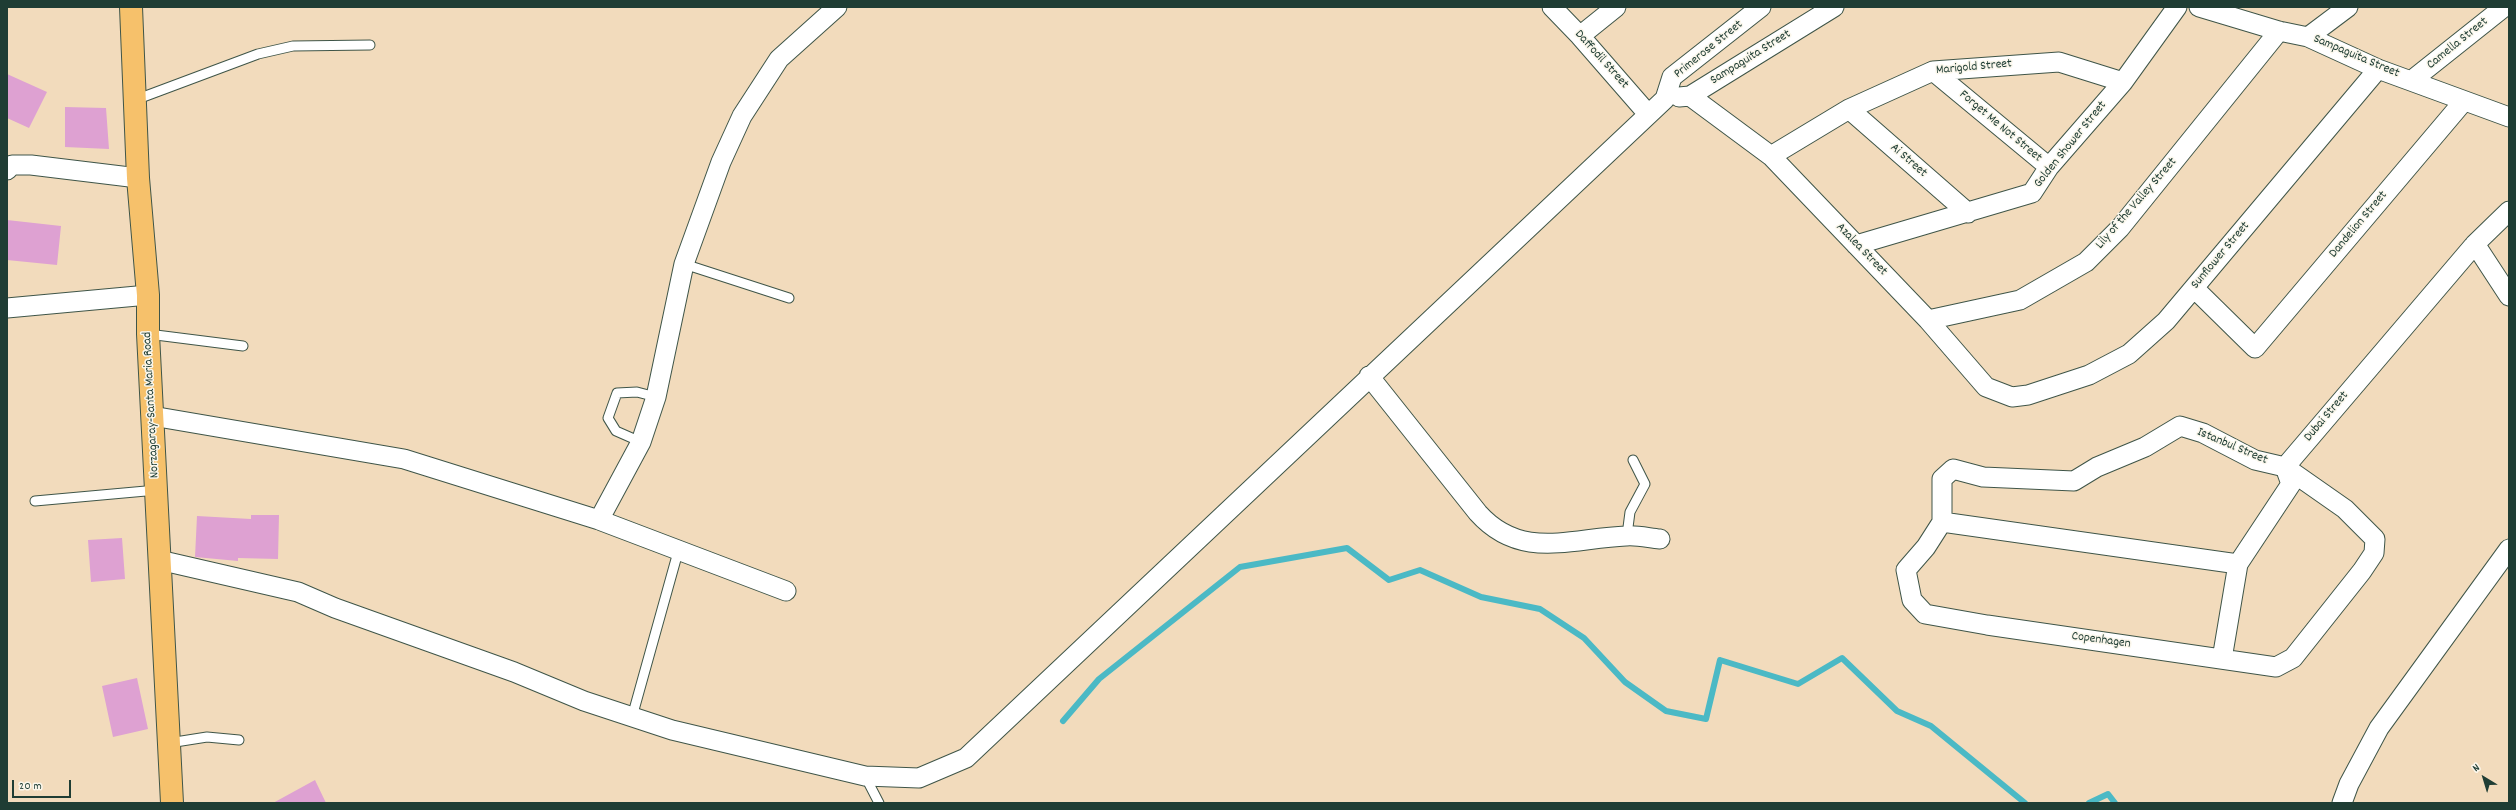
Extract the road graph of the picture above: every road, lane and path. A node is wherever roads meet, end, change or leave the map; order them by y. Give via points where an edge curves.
1 (131, 7) edge
2 (838, 7) edge
3 (1552, 7) edge
4 (1616, 7) edge
5 (1762, 7) edge
6 (1834, 7) edge
7 (2177, 7) edge
8 (2201, 7) edge
9 (2348, 7) edge
10 (2504, 7) edge
11 (2279, 31) junction
12 (1580, 36) junction
13 (2308, 37) junction
14 (370, 45) dead end
15 (2378, 69) junction
16 (1933, 71) junction
17 (2411, 81) junction
18 (2123, 82) junction
19 (1690, 96) junction
20 (1665, 99) junction
21 (135, 100) junction
22 (2462, 102) junction
23 (1849, 109) junction
24 (1648, 114) junction
25 (2509, 117) edge
26 (1771, 156) junction
27 (2049, 167) junction
28 (7, 170) edge
29 (138, 178) junction
30 (2509, 211) edge
31 (1968, 213) junction
32 (2475, 244) junction
33 (1856, 245) junction
34 (684, 264) junction
35 (2194, 288) junction
36 (148, 295) junction
37 (2509, 296) edge
38 (789, 298) dead end
39 (7, 308) edge
40 (1928, 320) junction
41 (148, 334) junction
42 (243, 346) dead end
43 (1369, 376) junction
44 (2028, 394) joint
45 (656, 397) junction
46 (152, 416) junction
47 (640, 442) junction
48 (1633, 460) dead end
49 (2285, 467) junction
50 (157, 490) junction
51 (35, 501) dead end
52 (599, 520) junction
53 (1942, 522) junction
54 (1627, 536) junction
55 (1660, 539) dead end
56 (2509, 549) edge
57 (678, 552) junction
58 (159, 560) junction
59 (2238, 564) junction
60 (786, 591) dead end
61 (2222, 659) junction
62 (2276, 667) joint
63 (632, 717) junction
64 (239, 740) dead end
65 (169, 743) junction
66 (865, 776) junction
67 (172, 803) edge
68 (879, 803) edge
69 (2342, 803) edge

1 - 21 main road, Norzagaray-Santa Maria Road
2 - 34 street via 779,59 742,116 721,162
3 - 12 street, Daffodil Street
4 - 12 street
5 - 20 street, Primerose Street via 1672,77
6 - 19 street, Sampaguita Street
7 - 18 street, Golden Shower Street
8 - 11 street, Sampaguita Street
9 - 13 street
10 - 17 street, Camella Street
11 - 13 street, Sampaguita Street
11 - 40 street, Lily of the Valley Street via 2120,228 2086,262 2020,300
12 - 24 street, Daffodil Street
13 - 15 street, Sampaguita Street
14 - 21 lane via 293,46 258,54
15 - 17 street, Sampaguita Street
15 - 35 street, Sunflower Street
16 - 18 street, Marigold Street via 2059,62
16 - 23 street, Marigold Street
16 - 27 street, Forget Me Not Street
17 - 22 street, Sampaguita Street
18 - 27 street, Golden Shower Street
19 - 20 street, Sampaguita Street
19 - 26 street, Azalea Street
20 - 24 street
21 - 29 main road, Norzagaray-Santa Maria Road
22 - 25 street, Sampaguita Street
22 - 35 street, Dandelion Street via 2255,348
23 - 26 street, Marigold Street
23 - 31 street, Ai Street
24 - 43 street
26 - 33 street, Azalea Street
27 - 31 street, Golden Shower Street via 2032,193
28 - 29 street via 12,166 31,165
29 - 36 main road, Norzagaray-Santa Maria Road
30 - 32 street, Dubai Street
31 - 33 street, Golden Shower Street
32 - 37 street
32 - 49 street, Dubai Street
33 - 40 street, Azalea Street
34 - 38 lane
34 - 45 street
35 - 44 street, Sunflower Street via 2166,321 2130,354 2089,375
36 - 39 street
36 - 41 main road, Norzagaray-Santa Maria Road
40 - 44 street, Azalea Street via 1986,387 2012,397
41 - 42 lane
41 - 46 main road, Norzagaray-Santa Maria Road
43 - 54 street via 1478,512 1490,526 1506,536 1532,543 1575,543
43 - 66 street via 966,758 919,778
45 - 47 street
45 - 47 lane via 637,392 618,393 608,418 616,431
46 - 50 main road, Norzagaray-Santa Maria Road
46 - 52 street via 404,459
47 - 52 street
48 - 54 lane via 1645,484 1630,512
49 - 53 street, Istanbul Street via 2255,460 2203,434 2180,426 2145,447 2097,467 2074,481 1983,478 1953,469 1942,479
49 - 59 street via 2291,484
49 - 62 street, Istanbul Street via 2345,509 2375,540 2374,553 2362,571 2293,658
50 - 51 lane
50 - 58 main road, Norzagaray-Santa Maria Road
52 - 57 street
53 - 59 street
53 - 61 street, Copenhagen via 1926,547 1906,570 1912,600 1925,614
54 - 55 street
56 - 69 street via 2379,728 2349,784
57 - 60 street
57 - 63 lane
58 - 63 street via 298,592 335,608
58 - 65 main road, Norzagaray-Santa Maria Road
59 - 61 street
61 - 62 street, Copenhagen
63 - 66 street via 672,730
64 - 65 lane via 207,737
65 - 67 main road, Norzagaray-Santa Maria Road
66 - 68 lane

